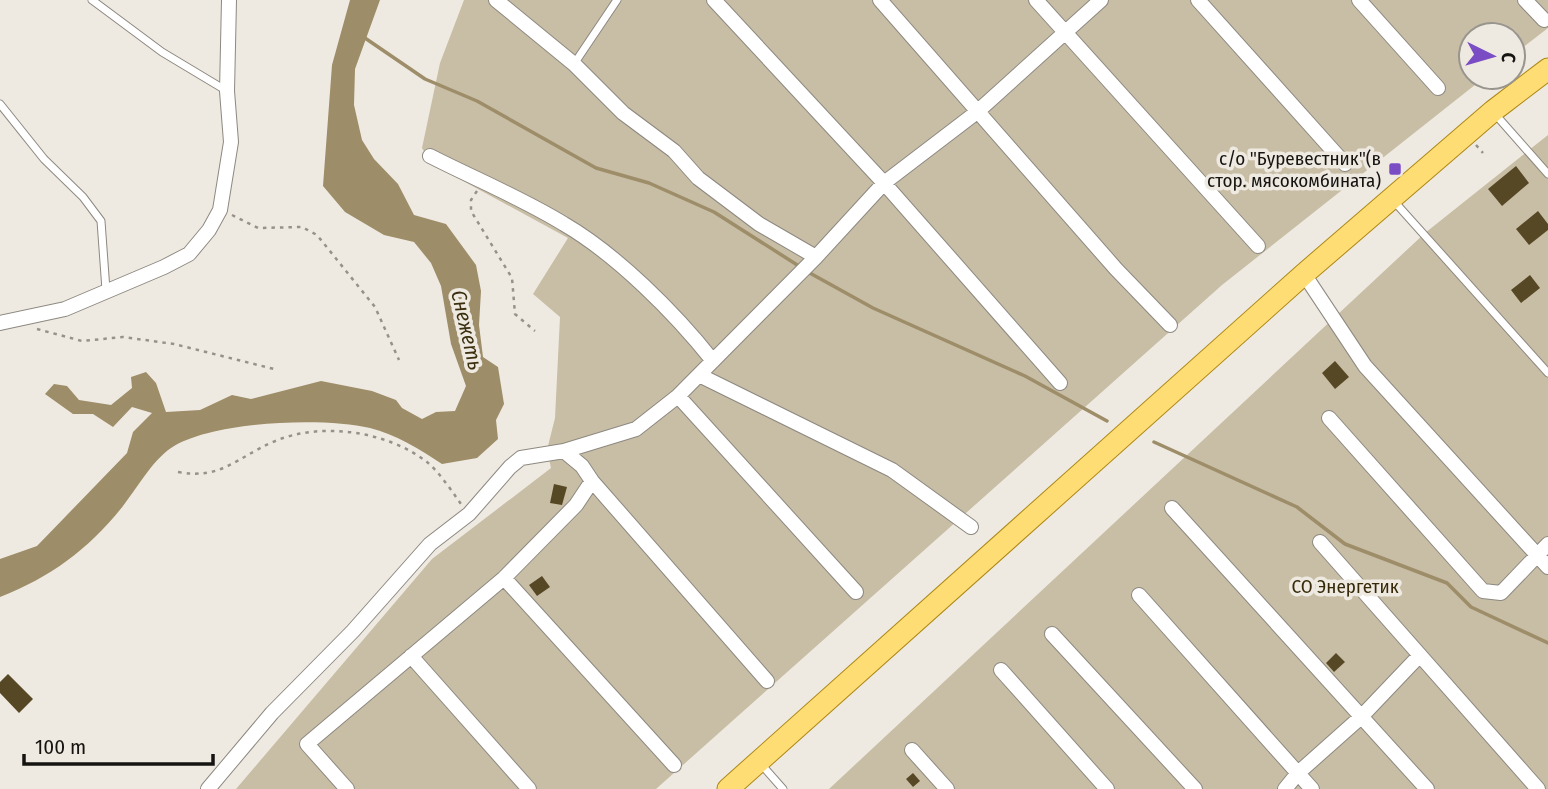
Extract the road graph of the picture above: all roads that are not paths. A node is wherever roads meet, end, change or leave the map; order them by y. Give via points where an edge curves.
1 (92, 0) edge
2 (107, 0) edge
3 (229, 0) edge
4 (496, 0) edge
5 (617, 0) edge
6 (715, 0) edge
7 (880, 0) edge
8 (1036, 0) edge
9 (1101, 0) edge
10 (1198, 0) edge
11 (1359, 0) edge
12 (1525, 0) edge
13 (102, 9) junction
14 (1544, 20) dead end
15 (1064, 33) junction
16 (574, 64) junction
17 (1548, 69) edge
18 (1438, 88) dead end
19 (227, 91) junction
20 (0, 104) edge
21 (1493, 111) junction
22 (977, 112) junction
23 (430, 156) dead end
24 (1345, 163) dead end
25 (1548, 174) edge
26 (884, 183) junction
27 (1392, 198) junction
28 (1258, 246) dead end
29 (816, 257) junction
30 (1304, 274) junction
31 (106, 290) junction
32 (0, 323) edge
33 (1170, 325) dead end
34 (713, 361) junction
35 (1548, 373) edge
36 (699, 375) junction
37 (1060, 383) dead end
38 (678, 396) junction
39 (1329, 418) dead end
40 (564, 451) junction
41 (592, 481) junction
42 (1171, 508) dead end
43 (971, 527) dead end
44 (1320, 542) dead end
45 (1548, 544) edge
46 (1537, 555) junction
47 (1548, 567) edge
48 (504, 578) junction
49 (856, 592) dead end
50 (1139, 595) dead end
51 (1052, 634) dead end
52 (1420, 655) junction
53 (411, 656) junction
54 (1001, 670) dead end
55 (767, 681) dead end
56 (1361, 717) junction
57 (912, 750) dead end
58 (758, 761) junction
59 (674, 765) dead end
60 (1297, 773) junction
61 (208, 789) edge
62 (347, 789) edge
63 (530, 789) edge
64 (728, 789) edge
65 (783, 789) edge
66 (947, 789) edge
67 (1107, 789) edge
68 (1195, 789) edge
69 (1285, 789) edge
70 (1312, 789) edge
71 (1427, 789) edge
72 (1538, 789) edge

1 - 13 lane
2 - 13 lane
3 - 19 street
4 - 16 street
5 - 16 lane
6 - 26 street
7 - 22 street
8 - 15 street
9 - 15 street
10 - 24 street
11 - 18 street
12 - 14 street
13 - 19 lane
15 - 22 street
15 - 28 street
16 - 29 street via 623,113 674,150 698,178 759,224
17 - 21 main road
19 - 31 street via 231,142 220,209 209,230 189,254
20 - 31 lane via 101,221
21 - 25 lane
21 - 27 main road
22 - 26 street
22 - 33 street
23 - 34 street via 564,223 593,243 684,324
26 - 29 street
26 - 37 street
27 - 30 main road
27 - 35 lane
29 - 34 street
30 - 46 street via 1365,366
30 - 58 main road
31 - 32 street via 65,309
34 - 36 street
36 - 38 street
36 - 43 street via 892,470
38 - 40 street via 636,429
38 - 49 street
39 - 46 street via 1483,591 1501,593
40 - 41 street
40 - 61 street via 521,458 469,514 430,544 272,713
41 - 48 street via 576,505
41 - 55 street
42 - 56 street
44 - 52 street
45 - 46 street
46 - 47 street
48 - 53 street
48 - 59 street
50 - 60 street
51 - 68 street
52 - 56 street
52 - 72 street
53 - 62 street via 307,744
53 - 63 street
54 - 67 street
56 - 60 street
56 - 71 street
57 - 66 street
58 - 64 main road
58 - 65 lane
60 - 69 street
60 - 70 street

